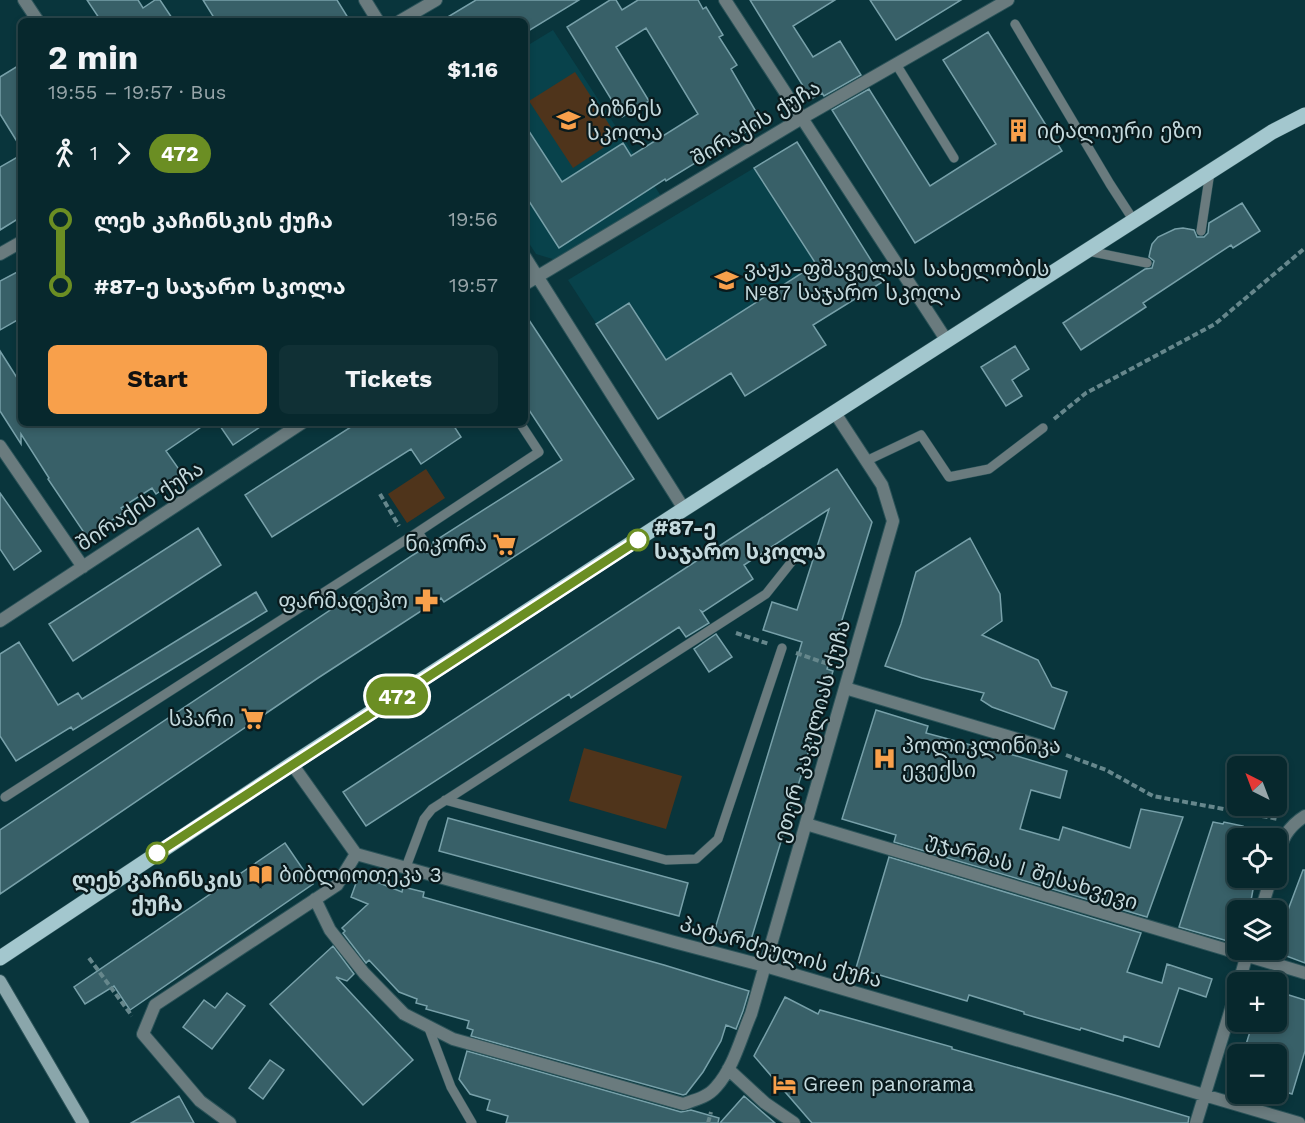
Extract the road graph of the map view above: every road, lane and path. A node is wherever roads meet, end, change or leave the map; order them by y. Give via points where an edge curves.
1 (24, 0) edge
2 (365, 0) edge
3 (436, 0) edge
4 (725, 0) edge
5 (1008, 0) edge
6 (36, 18) edge
7 (376, 18) edge
8 (405, 18) edge
9 (1015, 24) dead end
10 (896, 64) junction
11 (1305, 107) edge
12 (1305, 115) edge
13 (802, 118) junction
14 (1272, 132) junction
15 (954, 158) dead end
16 (1210, 172) junction
17 (1134, 220) junction
18 (1201, 231) dead end
19 (18, 244) edge
20 (1305, 248) edge
21 (1088, 251) junction
22 (0, 254) edge
23 (528, 262) edge
24 (1147, 263) dead end
25 (537, 276) junction
26 (528, 282) edge
27 (947, 341) junction
28 (835, 413) junction
29 (297, 426) edge
30 (522, 426) edge
31 (1043, 428) joint
32 (0, 446) edge
33 (866, 461) junction
34 (380, 494) dead end
35 (684, 509) junction
36 (403, 531) dead end
37 (418, 532) junction
38 (427, 546) dead end
39 (801, 550) dead end
40 (83, 567) junction
41 (0, 621) edge
42 (782, 648) dead end
43 (845, 688) junction
44 (1051, 749) joint
45 (291, 764) junction
46 (5, 798) dead end
47 (445, 800) junction
48 (1300, 819) edge
49 (806, 824) junction
50 (1287, 832) edge
51 (356, 854) junction
52 (406, 867) junction
53 (315, 899) junction
54 (1227, 947) edge
55 (0, 958) edge
56 (89, 958) dead end
57 (1267, 960) edge
58 (765, 966) junction
59 (1305, 974) edge
60 (0, 981) edge
61 (1227, 1020) edge
62 (428, 1026) junction
63 (143, 1034) junction
64 (728, 1069) junction
65 (1204, 1096) junction
66 (83, 1123) edge
67 (230, 1123) edge
68 (472, 1123) edge
69 (794, 1123) edge
70 (1196, 1123) edge
71 (1299, 1123) edge

1 - 6 street
2 - 7 street
3 - 8 street
4 - 13 street
5 - 10 street, შირაქის ქუჩა
9 - 17 lane
10 - 13 street, შირაქის ქუჩა
10 - 15 lane
11 - 14 main road
12 - 14 main road
13 - 25 street, შირაქის ქუჩა
13 - 27 street
14 - 16 main road
16 - 17 main road
16 - 18 lane
17 - 21 main road
19 - 22 street
20 - 31 path via 1215,324 1086,393
21 - 24 lane
21 - 27 main road
23 - 25 street
25 - 26 street, შირაქის ქუჩა
25 - 35 street
27 - 28 main road
28 - 33 street, ეთერ კაკულიას ქუჩა
28 - 35 main road
29 - 40 street, შირაქის ქუჩა
30 - 37 lane via 539,452
31 - 33 lane via 989,469 949,477 921,435
32 - 40 street
33 - 43 street, ეთერ კაკულიას ქუჩა via 882,486 892,521
34 - 36 path
35 - 45 main road
37 - 38 lane
37 - 46 lane
39 - 47 lane via 766,594
40 - 41 street, შირაქის ქუჩა
42 - 47 lane via 718,840 696,859 666,860
43 - 44 street
43 - 49 street, ეთერ კაკულიას ქუჩა
44 - 48 path via 1106,770 1153,796
45 - 51 street
45 - 55 main road
47 - 52 lane via 424,819
48 - 50 street
49 - 54 street, უჯარმას I შესახვევი
49 - 58 street, ეთერ კაკულიას ქუჩა
51 - 52 street, პატარძეულის ქუჩა
51 - 53 street via 337,885
52 - 58 street, პატარძეულის ქუჩა
53 - 62 street, ეთერ კაკულიას ქუჩა via 330,930 364,973 404,1014
53 - 63 street via 155,1005
56 - 63 path
57 - 59 street, უჯარმას I შესახვევი
58 - 64 street, ეთერ კაკულიას ქუჩა via 751,1014
58 - 65 street, პატარძეულის ქუჩა
60 - 66 main road
61 - 65 street
62 - 64 street, ეთერ კაკულიას ქუჩა via 453,1039 683,1104 716,1088
62 - 68 lane via 451,1087
63 - 67 street via 200,1101
64 - 69 street
65 - 70 street
65 - 71 street, პატარძეულის ქუჩა

